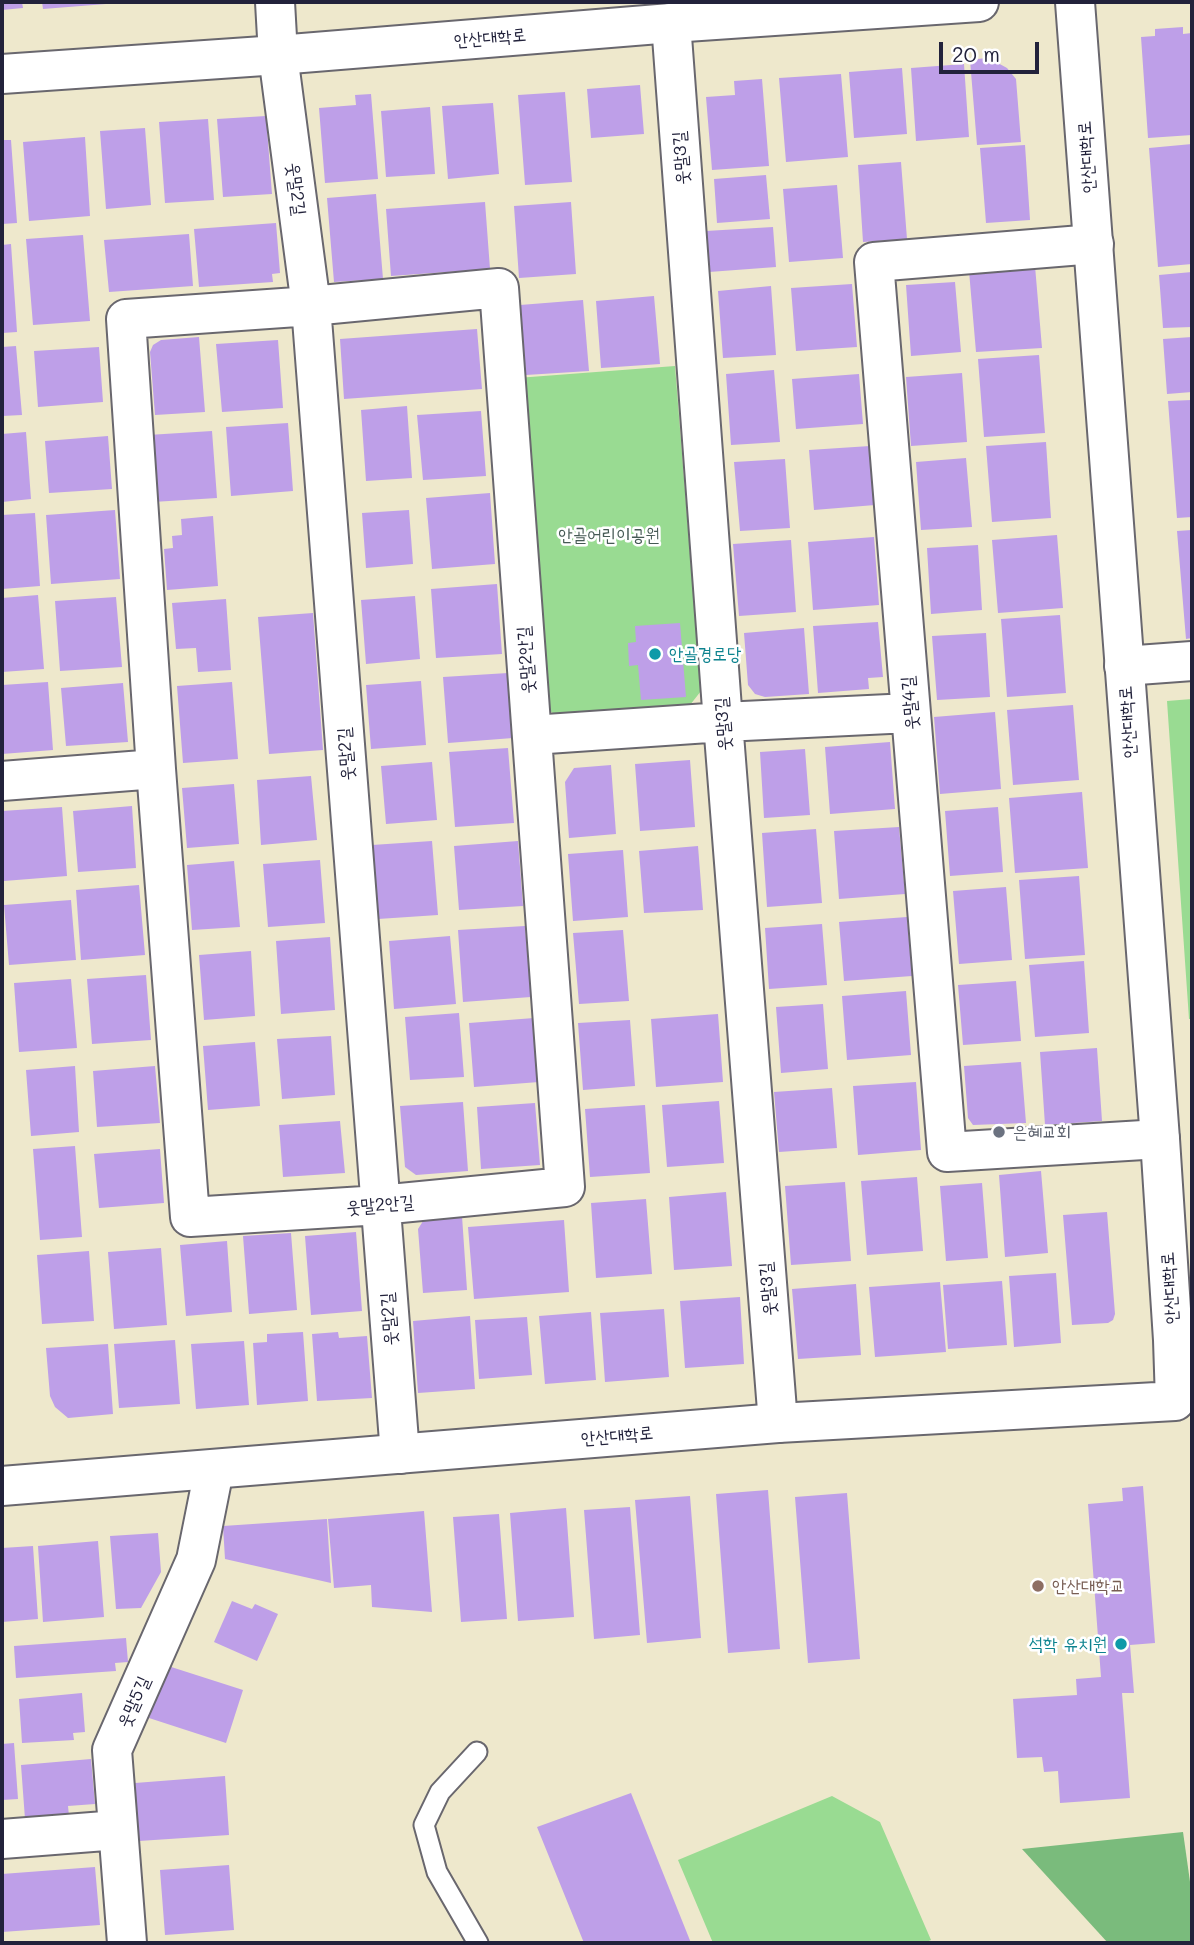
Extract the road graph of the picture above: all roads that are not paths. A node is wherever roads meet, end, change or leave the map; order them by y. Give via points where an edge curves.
1 (275, 2) edge
2 (979, 2) edge
3 (1075, 2) edge
4 (671, 23) junction
5 (278, 55) junction
6 (2, 74) edge
7 (1094, 244) junction
8 (311, 306) junction
9 (1192, 661) edge
10 (1124, 666) junction
11 (910, 713) junction
12 (723, 722) junction
13 (532, 735) junction
14 (156, 769) junction
15 (2, 780) edge
16 (1160, 1139) junction
17 (380, 1205) junction
18 (1183, 1342) edge
19 (1184, 1403) edge
20 (778, 1423) junction
21 (400, 1454) junction
22 (214, 1470) junction
23 (2, 1474) edge
24 (2, 1486) edge
25 (477, 1752) dead end
26 (118, 1830) junction
27 (2, 1839) edge
28 (127, 1943) edge
29 (478, 1943) edge

1 - 5 street, 웃말2길
2 - 4 street, 안산대학로
3 - 7 street, 안산대학로
4 - 5 street, 안산대학로
4 - 12 street, 웃말3길
5 - 6 street, 안산대학로
5 - 8 street, 웃말2길
7 - 10 street, 안산대학로
7 - 11 street, 웃말4길 via 873,262
8 - 13 street, 웃말2안길 via 499,288
8 - 14 street, 웃말2안길 via 126,319
8 - 17 street, 웃말2길
9 - 10 street
10 - 16 street, 안산대학로
11 - 12 street
11 - 16 street, 웃말4길 via 947,1152
12 - 13 street
12 - 20 street, 웃말3길
13 - 17 street, 웃말2안길 via 565,1187
14 - 15 street
14 - 17 street, 웃말2안길 via 190,1217
16 - 18 street, 안산대학로
17 - 21 street, 웃말2길
18 - 19 street, 안산대학로
19 - 20 street, 안산대학로
20 - 21 street, 안산대학로
21 - 22 street, 안산대학로
22 - 24 street, 안산대학로
22 - 26 street, 웃말5길 via 196,1560 112,1750
23 - 24 street
25 - 29 lane via 440,1792 424,1825 437,1872
26 - 27 street
26 - 28 street, 웃말5길

